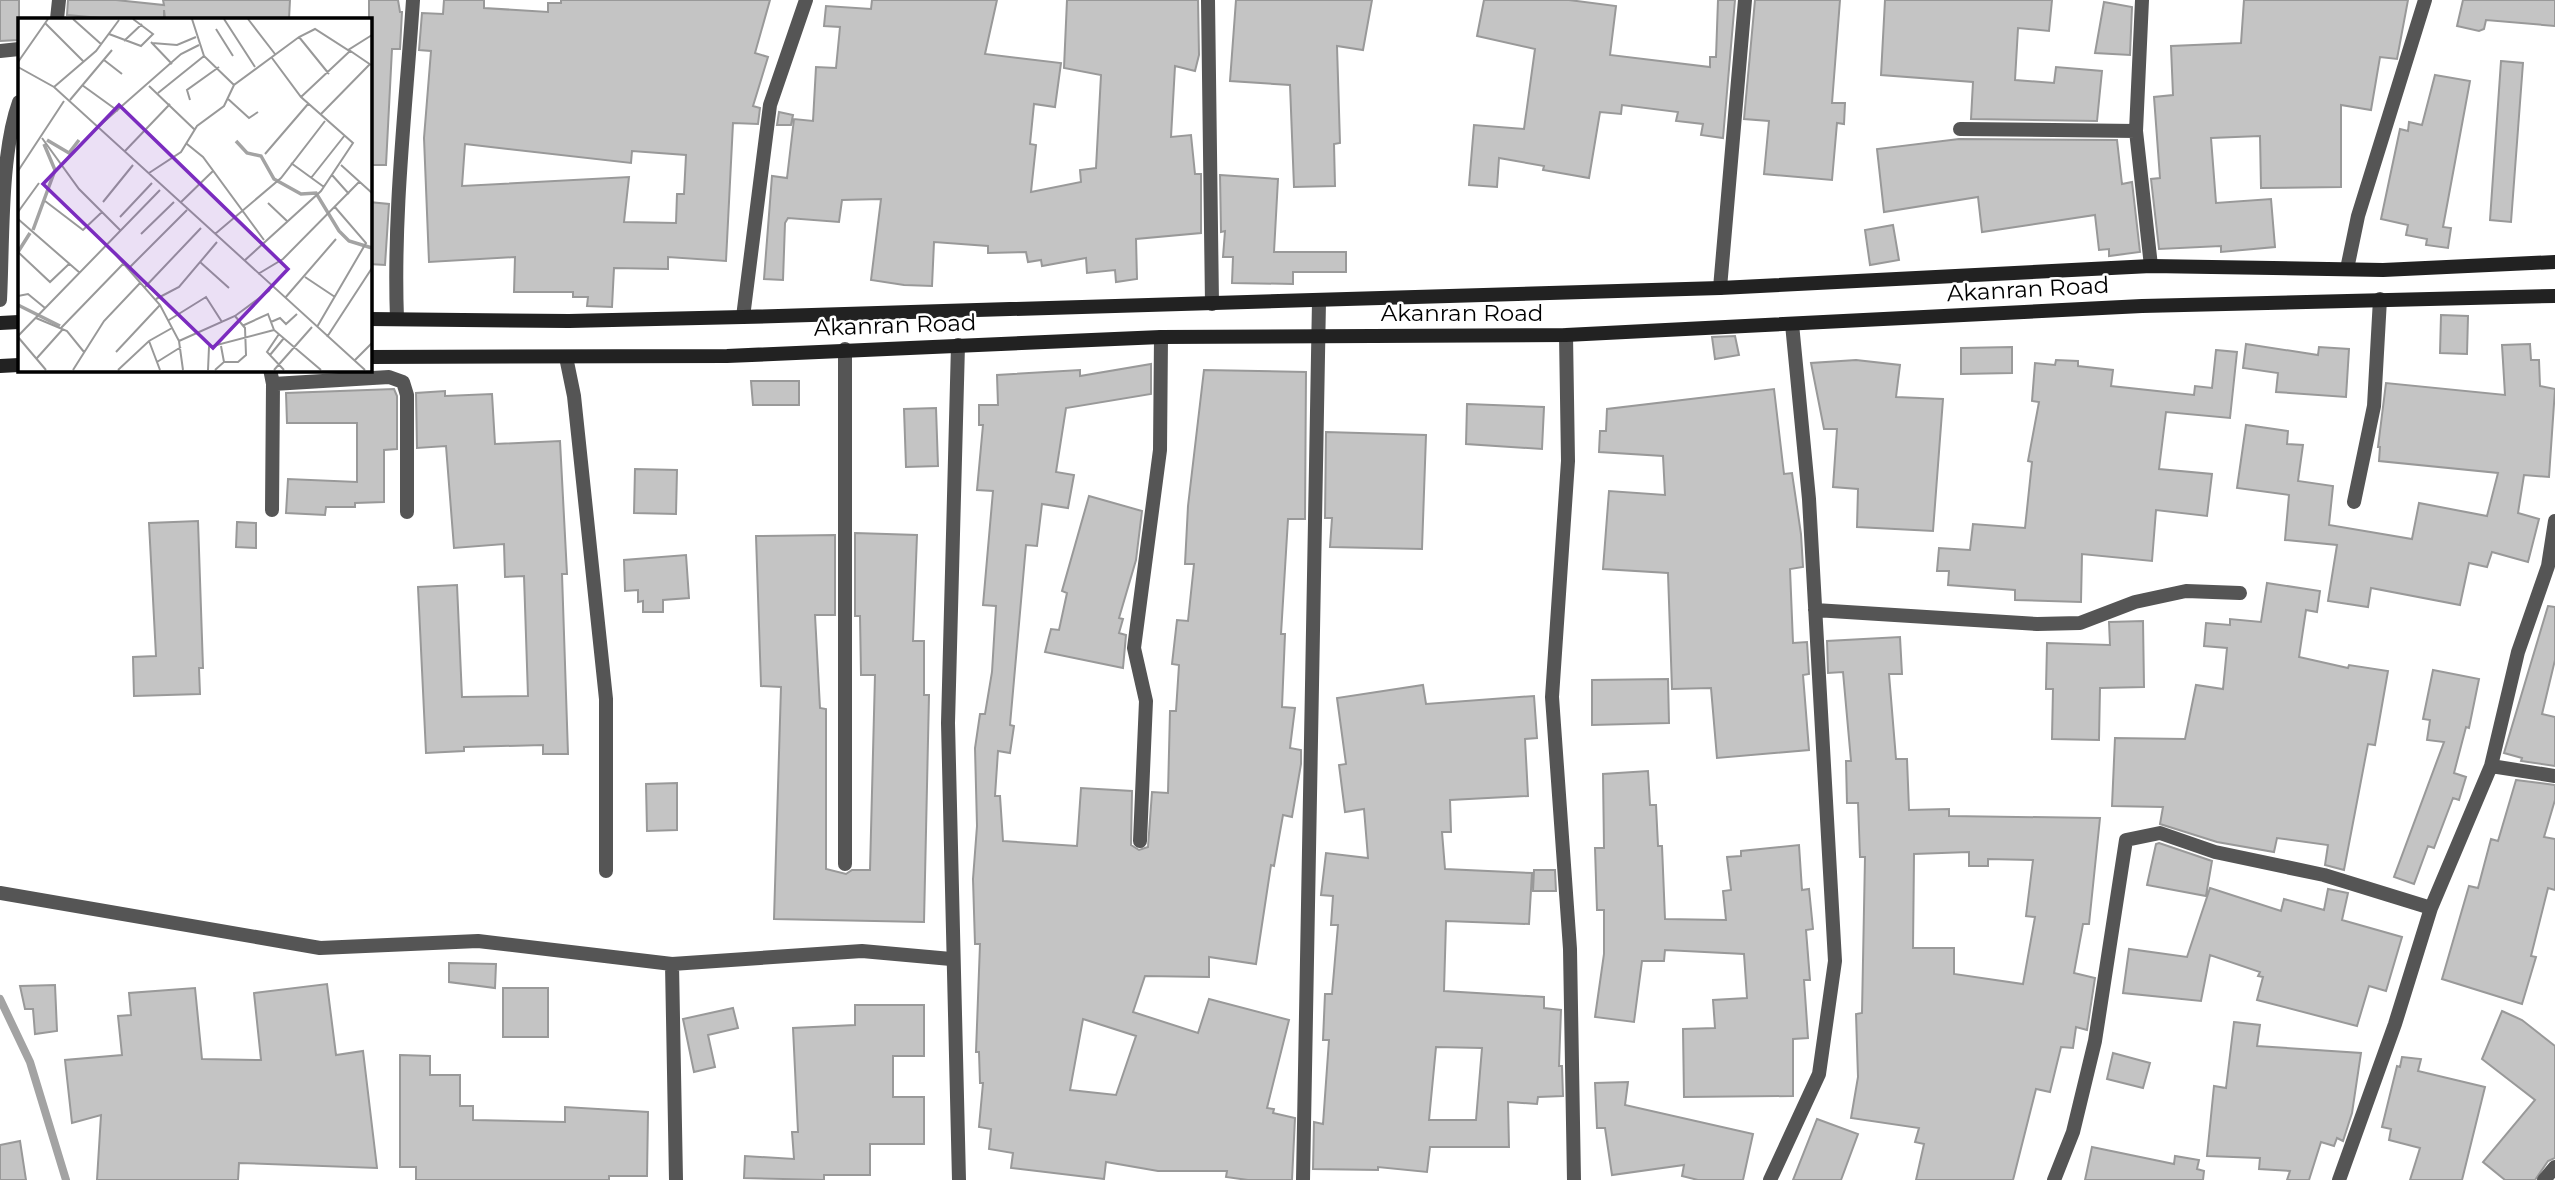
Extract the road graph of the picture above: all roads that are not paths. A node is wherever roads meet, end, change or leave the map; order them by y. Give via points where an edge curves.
1 (60, 0) edge
2 (413, 0) edge
3 (806, 0) edge
4 (1208, 0) edge
5 (1745, 0) edge
6 (2142, 0) edge
7 (2425, 0) edge
8 (57, 18) edge
9 (18, 49) edge
10 (0, 51) edge
11 (18, 104) edge
12 (1960, 129) dead end
13 (2136, 131) junction
14 (2555, 262) edge
15 (2151, 266) junction
16 (2347, 269) junction
17 (1720, 288) junction
18 (2555, 296) edge
19 (2380, 299) junction
20 (0, 300) edge
21 (1319, 301) junction
22 (1212, 304) junction
23 (743, 317) junction
24 (371, 319) edge
25 (397, 319) junction
26 (0, 323) edge
27 (18, 323) edge
28 (1792, 324) junction
29 (1566, 335) junction
30 (1161, 337) junction
31 (1318, 337) junction
32 (958, 345) junction
33 (845, 349) junction
34 (371, 357) edge
35 (566, 357) junction
36 (18, 365) edge
37 (0, 366) edge
38 (272, 377) edge
39 (2354, 502) dead end
40 (272, 510) dead end
41 (407, 512) dead end
42 (2555, 521) edge
43 (2552, 567) edge
44 (2240, 593) dead end
45 (1815, 610) junction
46 (2491, 766) junction
47 (2555, 776) edge
48 (1140, 841) dead end
49 (845, 863) dead end
50 (606, 870) dead end
51 (0, 893) edge
52 (2431, 908) junction
53 (951, 959) junction
54 (672, 964) junction
55 (2555, 1167) edge
56 (676, 1180) edge
57 (959, 1180) edge
58 (1303, 1180) edge
59 (1574, 1180) edge
60 (1770, 1180) edge
61 (2054, 1180) edge
62 (2339, 1180) edge
63 (2544, 1180) edge

1 - 8 street
2 - 25 street via 401,134
3 - 23 street via 770,104
4 - 22 street
5 - 17 street
6 - 13 street
7 - 16 street via 2358,216
9 - 10 street
11 - 20 street via 6,163
12 - 13 street
13 - 15 street
14 - 16 main road, Akanran Road
15 - 16 main road, Akanran Road
15 - 17 main road, Akanran Road
17 - 21 main road, Akanran Road
18 - 19 main road, Akanran Road
19 - 28 main road, Akanran Road
19 - 39 street via 2374,406
21 - 22 main road, Akanran Road
21 - 31 street
22 - 23 main road, Akanran Road
23 - 25 main road, Akanran Road
24 - 25 main road, Akanran Road
26 - 27 main road
28 - 29 main road, Akanran Road
28 - 45 street via 1810,499
29 - 31 main road, Akanran Road
29 - 59 street via 1568,461 1552,697 1570,949
30 - 31 main road, Akanran Road
30 - 32 main road, Akanran Road
30 - 48 street via 1160,450 1133,648 1146,701
31 - 58 street
32 - 33 main road, Akanran Road
32 - 53 street via 948,723
33 - 35 main road, Akanran Road via 727,356
33 - 49 street
34 - 35 main road, Akanran Road
35 - 50 street via 606,699
36 - 37 main road
38 - 40 street
38 - 41 street via 389,377 403,382 407,395
42 - 43 street
43 - 46 street via 2518,652
44 - 45 street via 2186,591 2135,602 2080,623
45 - 60 street via 1835,961 1819,1074
46 - 47 street
46 - 52 street
51 - 54 street via 320,948 478,941
52 - 61 street via 2324,875 2215,852 2160,833 2126,840 2095,1041 2073,1132
52 - 62 street
53 - 54 street via 862,951
53 - 57 street
54 - 56 street
55 - 63 street

